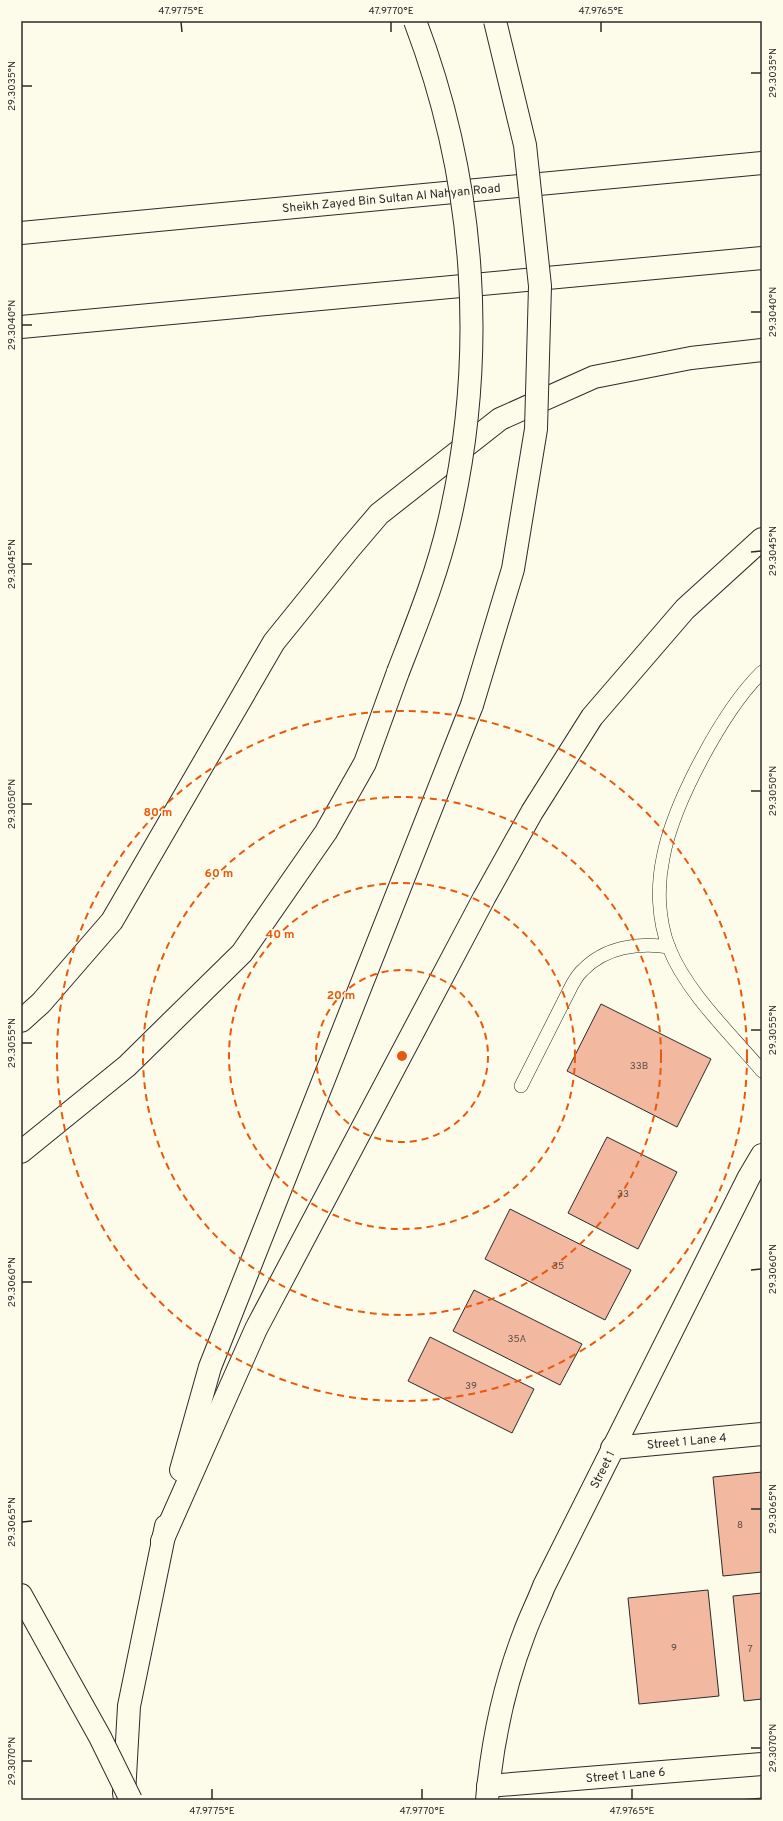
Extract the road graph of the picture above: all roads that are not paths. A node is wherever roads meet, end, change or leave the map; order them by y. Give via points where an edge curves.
1 (415, 21) edge
2 (495, 21) edge
3 (762, 163) edge
4 (21, 233) edge
5 (762, 258) edge
6 (21, 328) edge
7 (762, 350) edge
8 (762, 539) edge
9 (762, 672) edge
10 (669, 947) junction
11 (21, 1021) edge
12 (762, 1071) edge
13 (521, 1086) dead end
14 (21, 1152) edge
15 (762, 1155) edge
16 (762, 1434) edge
17 (612, 1448) junction
18 (162, 1541) junction
19 (21, 1596) edge
20 (762, 1764) edge
21 (488, 1793) edge
22 (123, 1800) edge
23 (131, 1800) edge

1 - 14 main road, bridge via 429,58 450,134 464,211 471,289 471,368 464,446 448,523 427,598 365,763 326,832 242,954 127,1066
2 - 18 main road, bridge via 525,145 540,286 536,428 513,569 472,705 210,1367
3 - 4 main road, Sheikh Zayed Bin Sultan Al Nahyan Road
5 - 6 main road
7 - 11 main road via 691,358 594,377 500,419 379,514 274,642 112,921 41,1003
8 - 18 main road via 684,609 592,717 532,812 480,904 256,1329
9 - 10 lane via 748,686 725,720 686,792 671,829 659,887 661,918
10 - 12 lane via 695,992
10 - 13 lane via 651,944 620,948 598,958 583,970 572,985
15 - 17 main road, Street 1
16 - 17 main road, Street 1 Lane 4
17 - 21 main road, Street 1 via 544,1586 524,1634 496,1734
18 - 22 main road via 129,1706
19 - 23 main road, bridge via 100,1737
20 - 21 main road, Street 1 Lane 6

